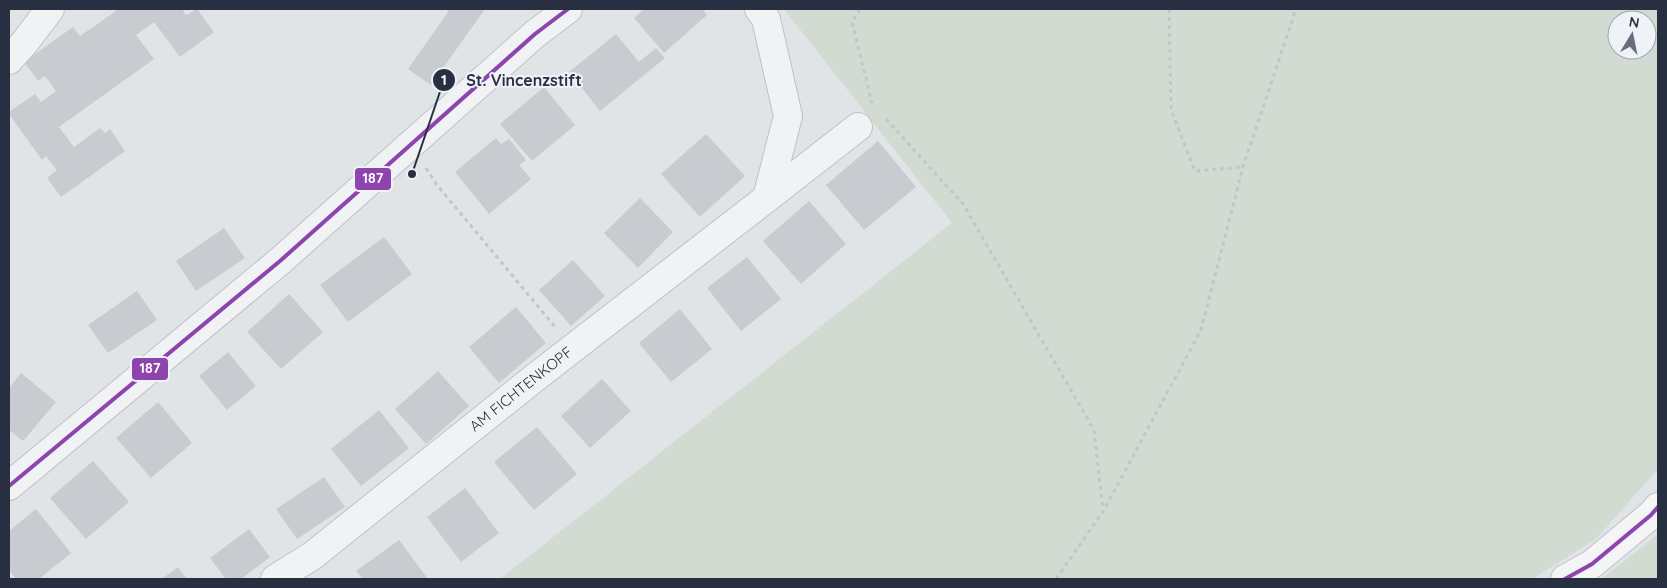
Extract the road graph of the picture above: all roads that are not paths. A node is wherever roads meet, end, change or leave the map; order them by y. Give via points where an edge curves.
1 (50, 9) edge
2 (568, 9) edge
3 (759, 9) edge
4 (533, 21) edge
5 (9, 60) edge
6 (858, 127) dead end
7 (767, 198) junction
8 (9, 486) edge
9 (1658, 507) edge
10 (275, 579) edge
11 (1565, 579) edge

1 - 5 street
2 - 4 street
3 - 7 street via 766,19 788,116
4 - 8 street via 280,261
6 - 7 street, AM FICHTENKOPF
7 - 10 street, AM FICHTENKOPF via 572,348 312,556
9 - 11 main road via 1592,564

